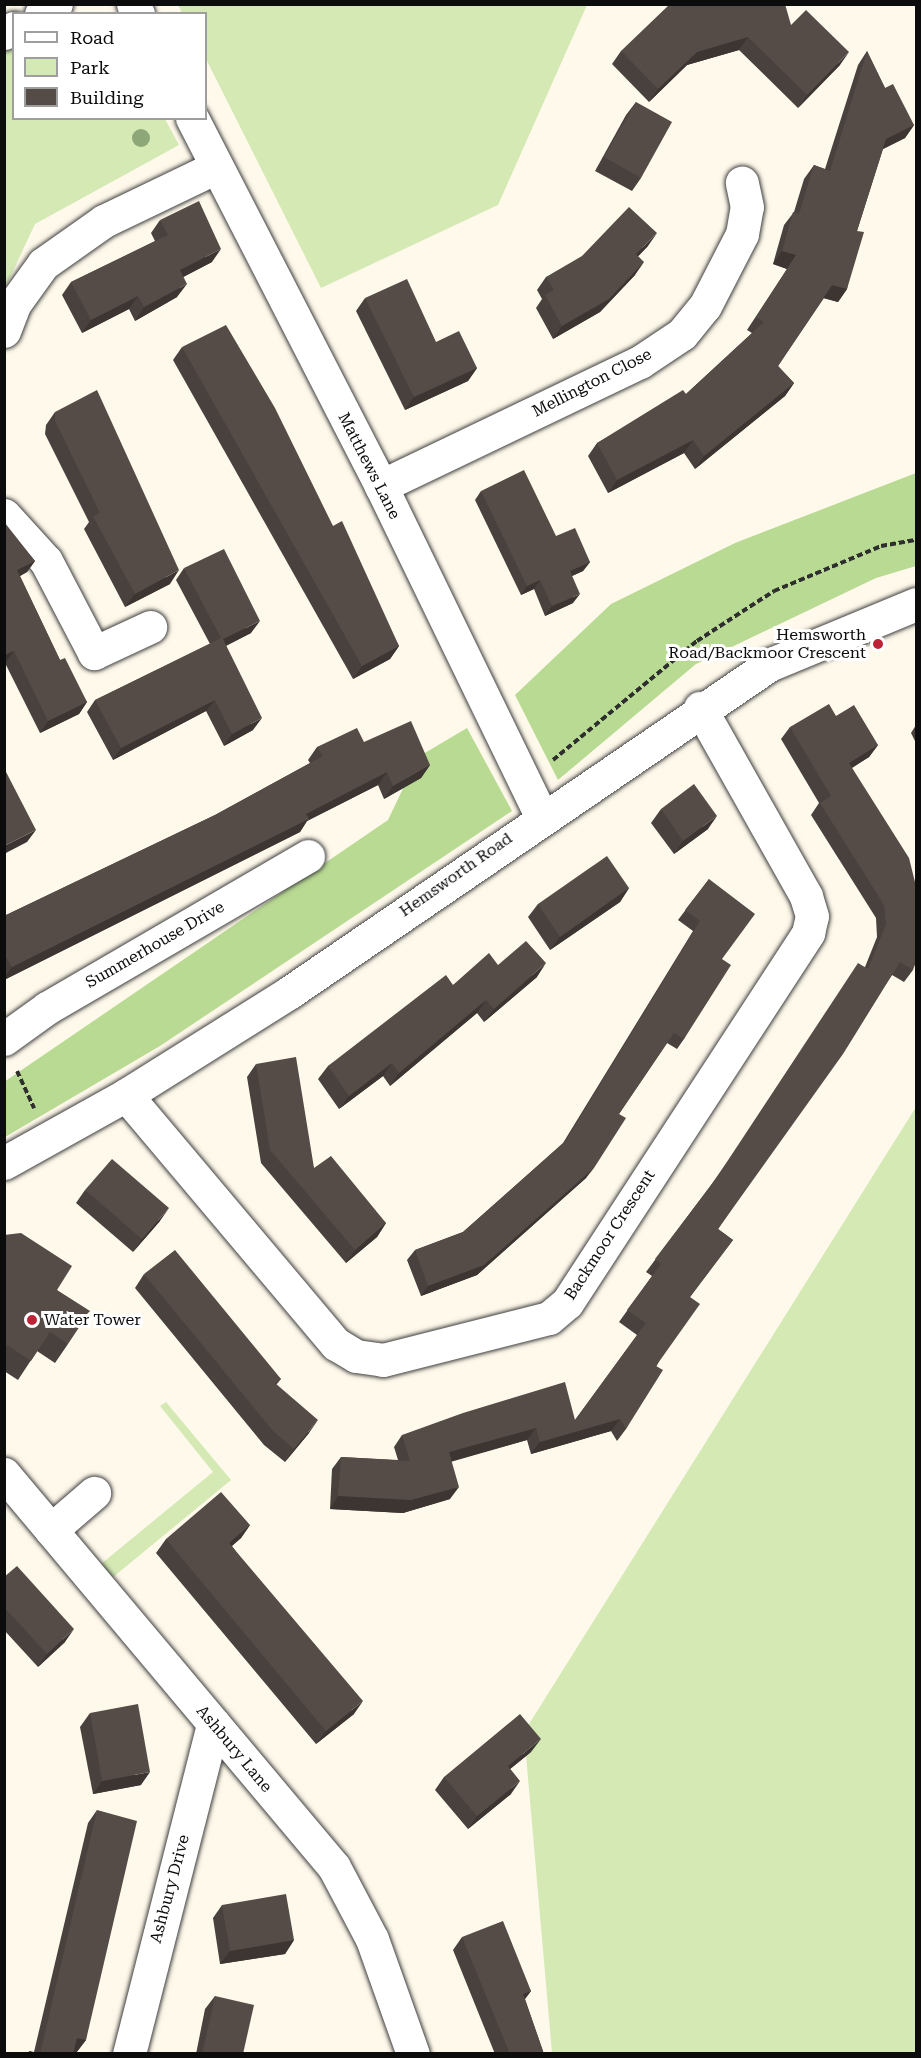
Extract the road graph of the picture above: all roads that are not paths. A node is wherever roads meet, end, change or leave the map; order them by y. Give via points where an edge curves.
1 (56, 4) edge
2 (43, 12) edge
3 (193, 120) edge
4 (216, 167) junction
5 (742, 183) dead end
6 (5, 329) edge
7 (381, 486) junction
8 (4, 515) edge
9 (916, 604) edge
10 (150, 627) dead end
11 (700, 708) junction
12 (541, 816) junction
13 (308, 856) dead end
14 (9, 1053) edge
15 (126, 1095) junction
16 (4, 1163) edge
17 (4, 1474) edge
18 (94, 1493) dead end
19 (51, 1530) junction
20 (213, 1724) junction
21 (129, 2054) edge
22 (413, 2054) edge

1 - 2 street
3 - 4 street, Matthews Lane
4 - 6 street via 104,221 43,264 15,303
4 - 7 street, Matthews Lane
5 - 7 street, Mellington Close via 747,207 742,234 705,306 682,334 640,362
7 - 12 street, Matthews Lane
8 - 10 street via 46,561 94,654
9 - 11 street, Hemsworth Road via 769,665
11 - 12 street, Hemsworth Road
11 - 15 street, Backmoor Crescent via 806,896 810,925 567,1303 549,1318 383,1360 356,1356 336,1344
12 - 15 street, Hemsworth Road via 290,992
13 - 14 street, Summerhouse Drive via 47,1008
15 - 16 street, Hemsworth Road
17 - 19 street, Ashbury Lane
18 - 19 street
19 - 20 street, Ashbury Lane
20 - 21 street, Ashbury Drive
20 - 22 street, Ashbury Lane via 334,1867 372,1939

